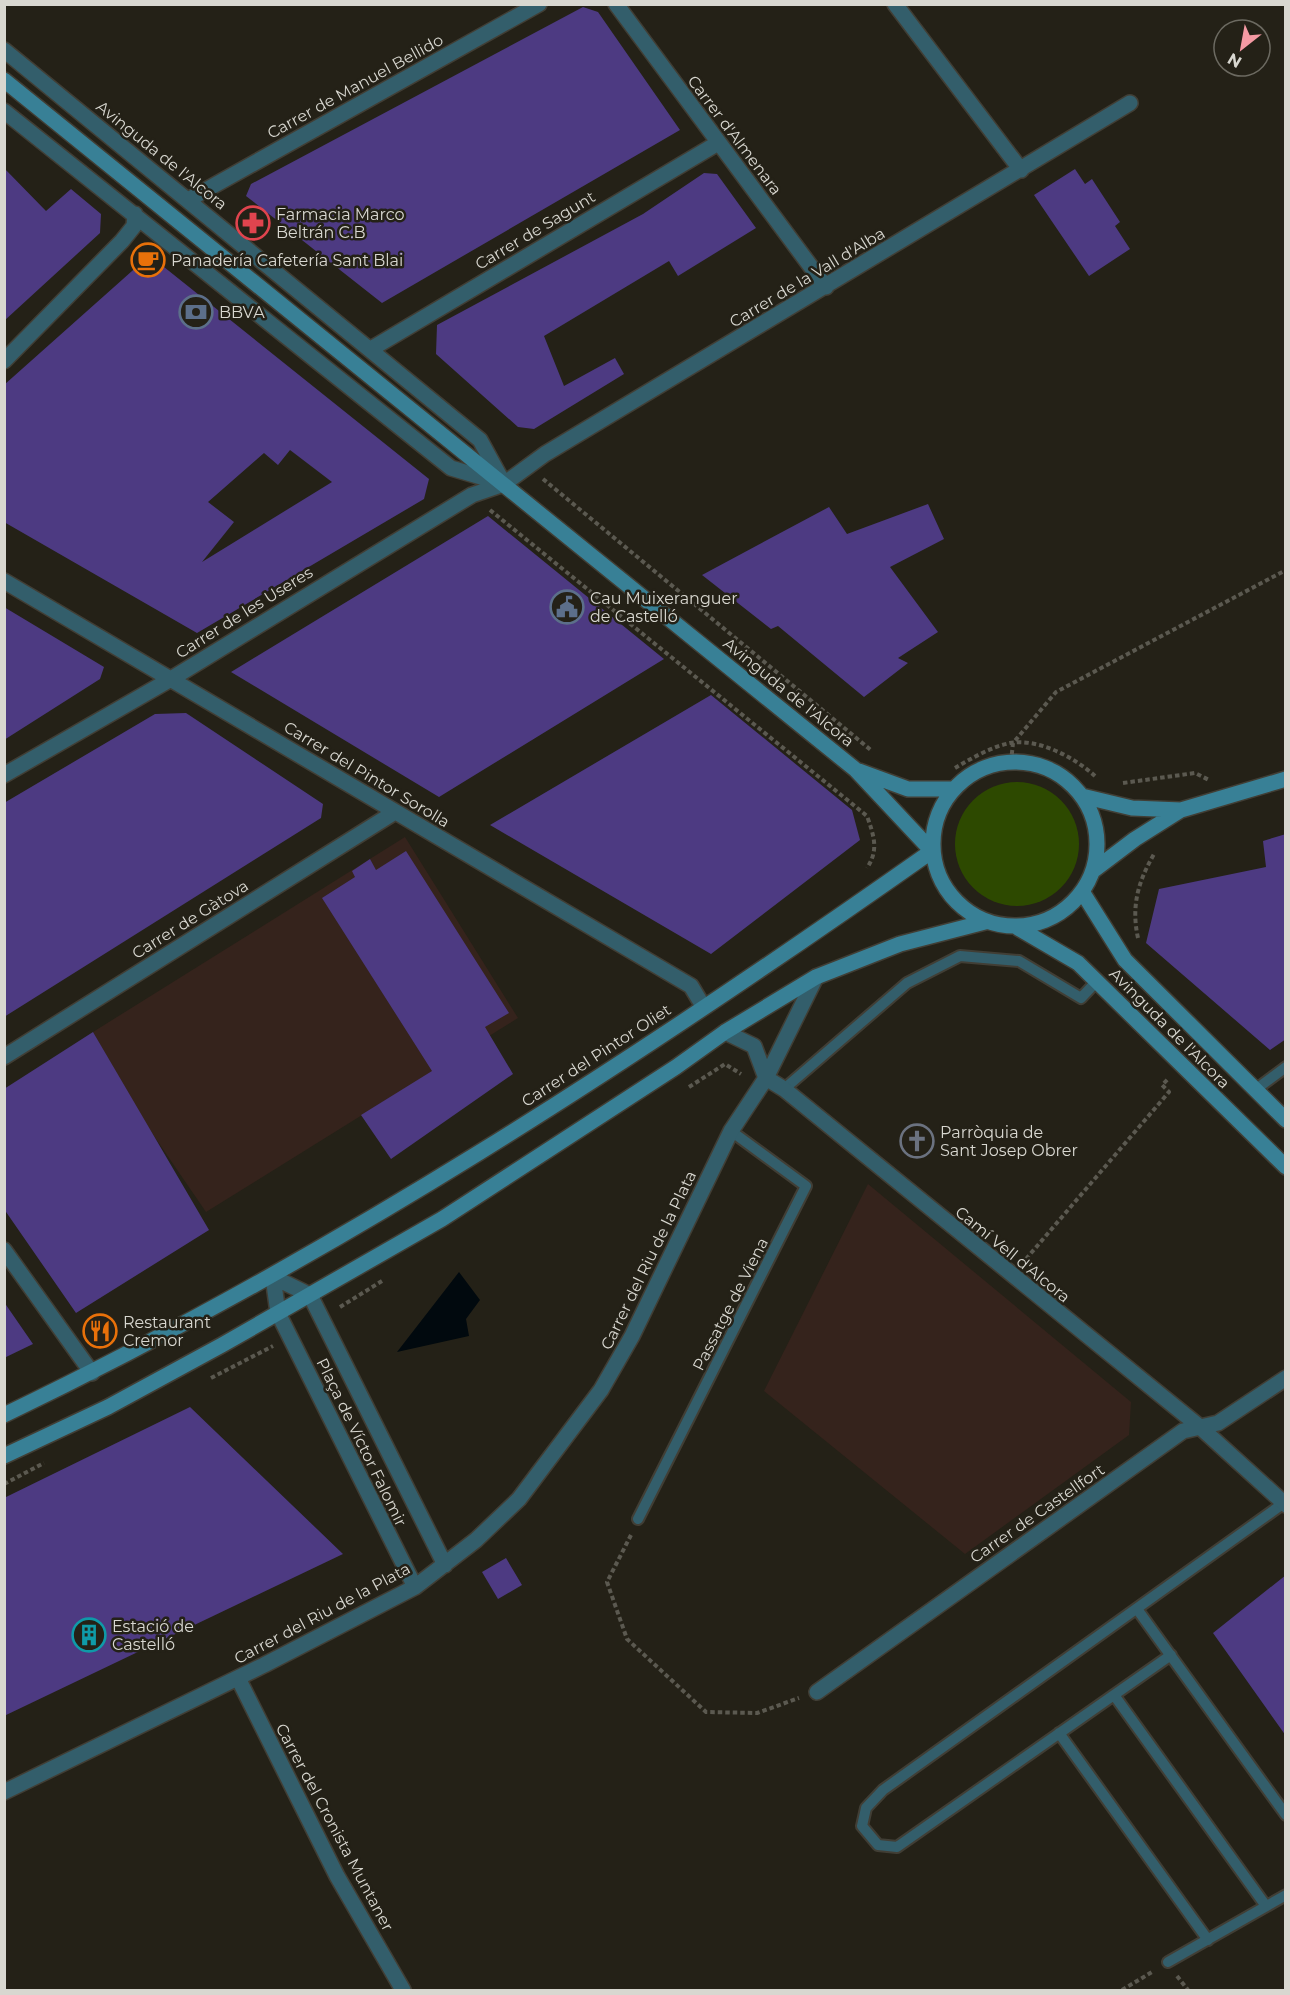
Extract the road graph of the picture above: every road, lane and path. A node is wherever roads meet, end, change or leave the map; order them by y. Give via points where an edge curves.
1 (539, 4) edge
2 (616, 4) edge
3 (895, 4) edge
4 (4, 50) edge
5 (4, 80) edge
6 (1130, 103) dead end
7 (4, 111) edge
8 (718, 142) junction
9 (1021, 170) junction
10 (188, 200) junction
11 (135, 214) junction
12 (826, 287) junction
13 (371, 349) junction
14 (4, 361) edge
15 (528, 466) junction
16 (504, 484) junction
17 (472, 495) junction
18 (1286, 570) edge
19 (4, 581) edge
20 (171, 679) junction
21 (1013, 743) junction
22 (877, 755) dead end
23 (1011, 762) junction
24 (856, 770) junction
25 (949, 771) dead end
26 (4, 775) edge
27 (1098, 778) dead end
28 (1286, 779) edge
29 (1213, 782) dead end
30 (1116, 783) dead end
31 (952, 789) junction
32 (1082, 796) junction
33 (1181, 810) junction
34 (395, 812) junction
35 (1160, 848) dead end
36 (932, 851) junction
37 (1094, 870) junction
38 (864, 874) dead end
39 (1083, 892) junction
40 (985, 922) junction
41 (1018, 928) junction
42 (1143, 947) dead end
43 (816, 977) junction
44 (1098, 981) junction
45 (703, 1006) junction
46 (725, 1032) junction
47 (4, 1057) edge
48 (1182, 1065) junction
49 (1286, 1066) edge
50 (676, 1067) junction
51 (762, 1084) junction
52 (784, 1089) junction
53 (1255, 1090) junction
54 (1286, 1120) edge
55 (731, 1131) junction
56 (1286, 1167) edge
57 (4, 1250) edge
58 (1011, 1275) junction
59 (273, 1277) junction
60 (310, 1295) junction
61 (278, 1313) junction
62 (92, 1373) junction
63 (1286, 1378) edge
64 (4, 1415) edge
65 (1200, 1427) junction
66 (4, 1456) edge
67 (1285, 1504) edge
68 (638, 1519) joint
69 (445, 1565) junction
70 (415, 1587) junction
71 (1137, 1609) junction
72 (1171, 1655) junction
73 (237, 1678) junction
74 (817, 1692) joint
75 (1114, 1695) junction
76 (1059, 1733) junction
77 (4, 1792) edge
78 (1286, 1815) edge
79 (1286, 1895) edge
80 (1266, 1906) junction
81 (1208, 1940) junction
82 (1168, 1962) joint
83 (403, 1990) edge
84 (1122, 1990) edge

1 - 10 street, Carrer de Manuel Bellido
2 - 8 street, Carrer d'Almenara
3 - 9 street
4 - 10 street, Avinguda de l'Alcora
5 - 16 main road, Avinguda de l'Alcora
6 - 9 street, Carrer de la Vall d'Alba
7 - 11 street, Avinguda de l'Alcora
8 - 12 street, Carrer d'Almenara
8 - 13 street, Carrer de Sagunt
9 - 12 street, Carrer de la Vall d'Alba
10 - 13 street, Avinguda de l'Alcora
11 - 14 street via 134,226 122,241
11 - 16 street, Avinguda de l'Alcora via 451,468
12 - 15 street, Carrer de la Vall d'Alba
13 - 16 street, Avinguda de l'Alcora via 480,440
15 - 16 street, Carrer de la Vall d'Alba
15 - 22 path
16 - 17 street, Carrer de les Useres
16 - 24 main road, Avinguda de l'Alcora
17 - 20 street, Carrer de les Useres
17 - 38 path via 867,816 875,840 874,857
18 - 21 path via 1056,692
19 - 20 street, Carrer del Pintor Sorolla
20 - 26 street, Carrer de les Useres
20 - 34 street, Carrer del Pintor Sorolla
21 - 23 path
21 - 25 path
21 - 27 path via 1045,747 1083,764
23 - 31 main road via 979,770
23 - 32 main road via 1038,765 1063,777
24 - 31 main road, Avinguda de l'Alcora via 908,789
24 - 36 main road, Avinguda de l'Alcora
28 - 33 main road
29 - 30 path via 1195,772
31 - 36 main road via 936,818
32 - 33 main road via 1132,808
32 - 37 main road via 1097,831
33 - 37 main road
34 - 45 street, Carrer del Pintor Sorolla via 691,986
34 - 47 street, Carrer de Gàtova
35 - 42 path via 1142,875 1135,896 1133,917
36 - 40 main road via 948,894
36 - 45 main road, Carrer del Pintor Oliet via 797,946
37 - 39 main road
39 - 41 main road via 1054,918
39 - 53 main road, Avinguda de l'Alcora via 1125,960
40 - 41 main road
40 - 43 main road via 900,944
41 - 44 main road, Avinguda de l'Alcora via 1078,963
43 - 46 main road
43 - 51 street, Carrer del Riu de la Plata
44 - 48 main road, Avinguda de l'Alcora
44 - 52 lane via 1081,998 1019,961 960,956 907,983
45 - 59 main road, Carrer del Pintor Oliet via 658,1039 424,1187
46 - 50 main road
46 - 51 street via 754,1046
48 - 56 main road, Avinguda de l'Alcora
48 - 58 path via 1162,1085 1169,1092
49 - 53 lane
50 - 51 path via 689,1087 725,1064
50 - 60 main road via 442,1219
51 - 52 street, Camí Vell d'Alcora
51 - 55 street, Carrer del Riu de la Plata
52 - 58 street, Camí Vell d'Alcora
53 - 54 main road, Avinguda de l'Alcora
55 - 68 lane, Passatge de Viena via 806,1186
55 - 69 street, Carrer del Riu de la Plata via 632,1336 601,1390 519,1499
57 - 62 street
58 - 65 street, Camí Vell d'Alcora
59 - 60 street
59 - 61 street
59 - 62 main road, Carrer del Pintor Oliet
60 - 61 main road
60 - 69 street, Plaça de Víctor Falomir
61 - 66 main road via 108,1407
61 - 70 street, Plaça de Víctor Falomir
62 - 64 main road, Carrer del Pintor Oliet
63 - 65 street, Carrer de Castellfort via 1218,1423
65 - 67 street, Camí Vell d'Alcora
65 - 74 street, Carrer de Castellfort via 1183,1431
67 - 71 lane
68 - 74 path via 607,1582 627,1639 706,1712 757,1713
69 - 70 street, Carrer del Riu de la Plata
70 - 73 street, Carrer del Riu de la Plata
71 - 72 lane
71 - 76 lane via 883,1790 866,1808 862,1826 878,1845 897,1847
72 - 75 lane
72 - 78 lane
73 - 77 street, Carrer del Riu de la Plata
73 - 83 street, Carrer del Cronista Muntaner via 337,1876
75 - 76 lane
75 - 80 lane
76 - 81 lane
79 - 80 lane
80 - 81 lane
81 - 82 lane
82 - 84 path

